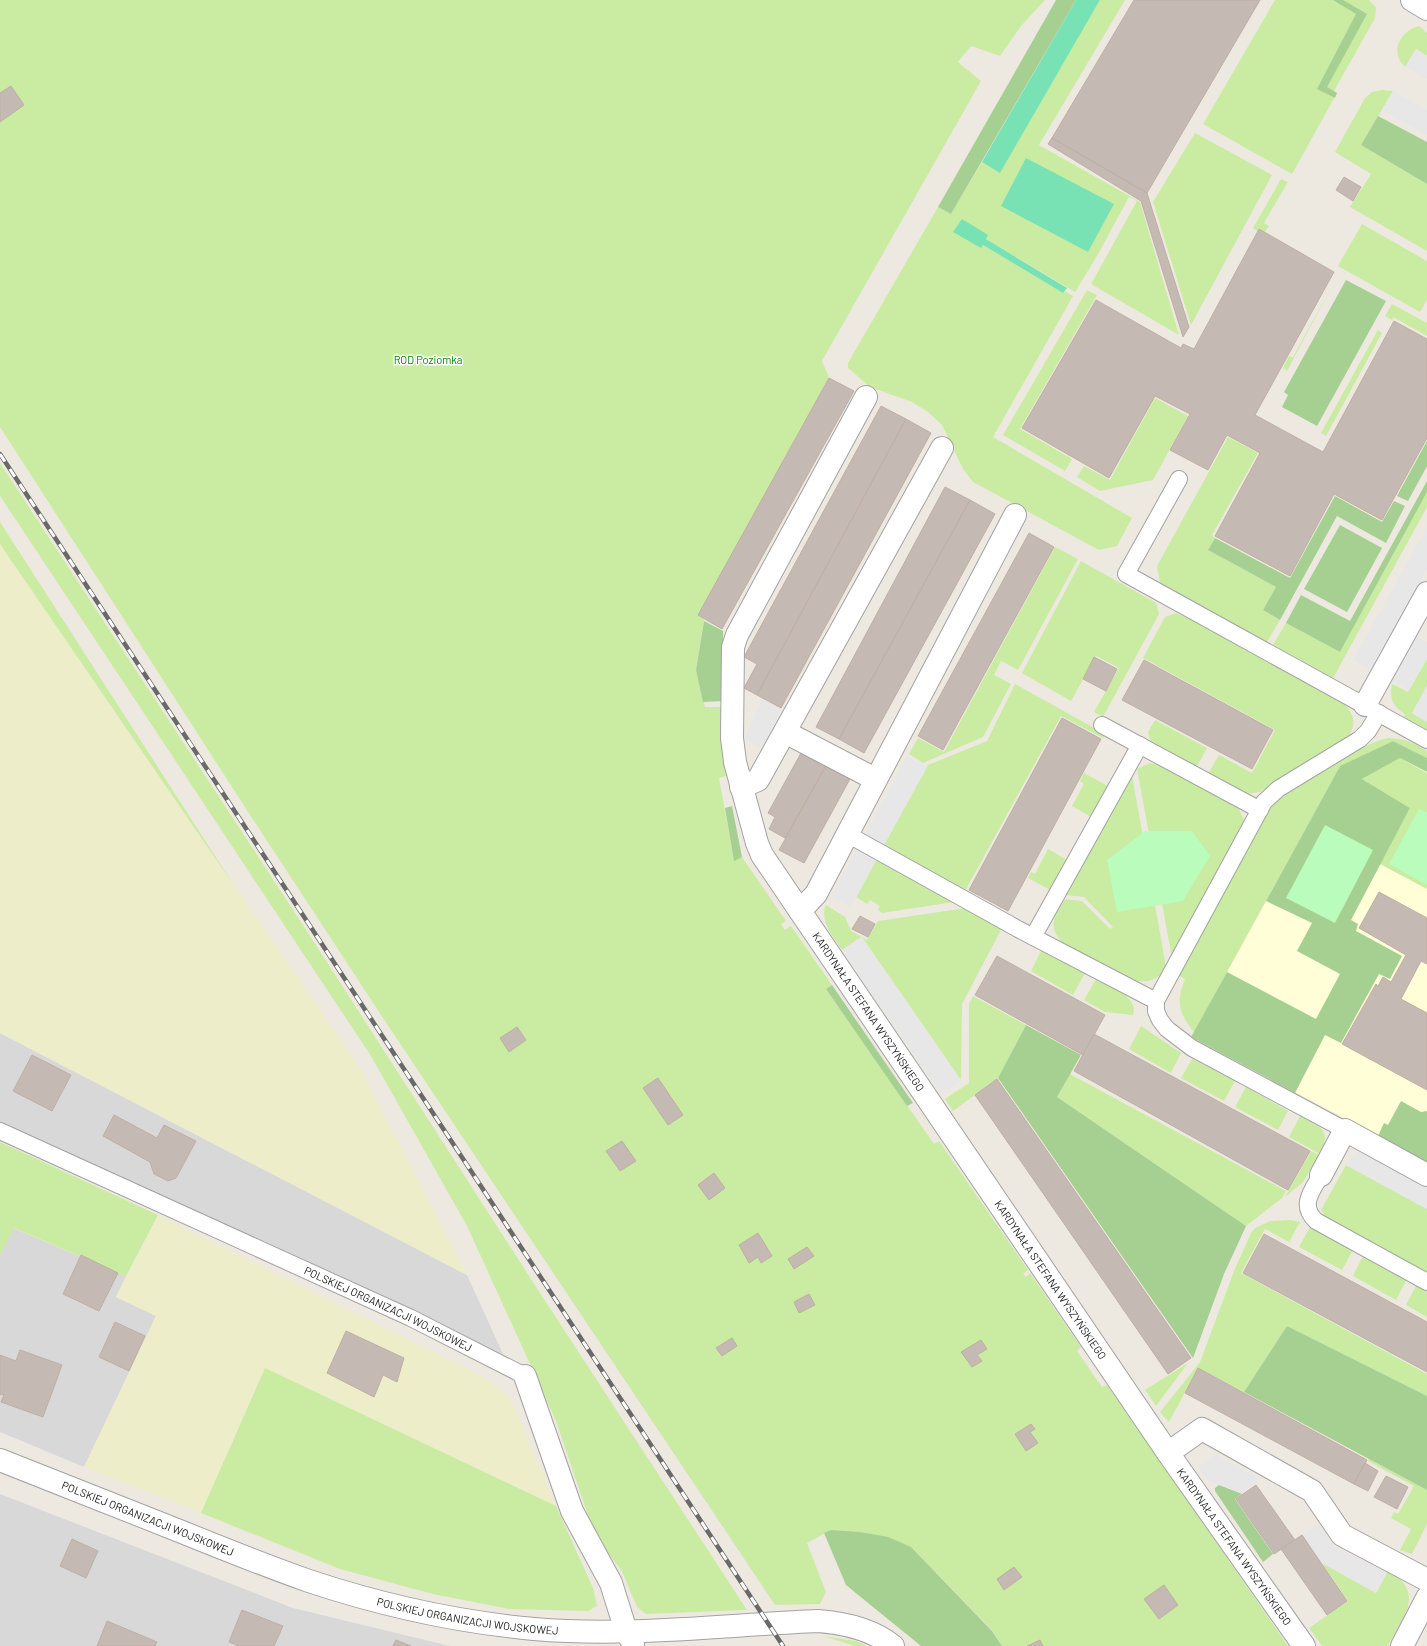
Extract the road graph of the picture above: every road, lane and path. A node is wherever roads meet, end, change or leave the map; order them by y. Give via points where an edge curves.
1 (1412, 0) edge
2 (1427, 9) edge
3 (866, 397) dead end
4 (942, 448) dead end
5 (1179, 479) dead end
6 (1015, 515) dead end
7 (1427, 593) edge
8 (1372, 709) junction
9 (1102, 725) dead end
10 (785, 732) junction
11 (1427, 740) edge
12 (1140, 745) junction
13 (875, 779) junction
14 (741, 787) junction
15 (1260, 810) junction
16 (847, 834) junction
17 (800, 911) junction
18 (1033, 937) junction
19 (1156, 1001) junction
20 (1345, 1130) junction
21 (0, 1131) edge
22 (1321, 1175) joint
23 (1427, 1175) edge
24 (1427, 1282) edge
25 (525, 1376) joint
26 (1168, 1453) junction
27 (0, 1460) edge
28 (1427, 1580) edge
29 (1427, 1598) edge
30 (630, 1639) edge
31 (893, 1646) edge
32 (1304, 1646) edge
33 (1402, 1646) edge

1 - 2 street
3 - 14 street, KARDYNAŁA STEFANA WYSZYŃSKIEGO via 737,635 733,647 732,738
4 - 10 street
5 - 8 lane via 1126,574
6 - 13 street
7 - 8 street
8 - 11 lane
8 - 15 lane via 1368,731 1360,739 1278,789 1264,802
9 - 12 lane
10 - 13 street
10 - 14 street via 758,780
12 - 15 lane
12 - 18 lane
13 - 16 street
14 - 17 street, KARDYNAŁA STEFANA WYSZYŃSKIEGO via 762,855
15 - 19 lane
16 - 17 street via 816,894
16 - 18 lane
17 - 26 street, KARDYNAŁA STEFANA WYSZYŃSKIEGO
18 - 19 lane
19 - 20 lane via 1156,1011 1160,1020 1167,1029 1192,1048
20 - 22 street
20 - 23 street
21 - 25 lane, POLSKIEJ ORGANIZACJI WOJSKOWEJ via 411,1318
22 - 24 lane via 1310,1195 1310,1216
25 - 30 street, POLSKIEJ ORGANIZACJI WOJSKOWEJ via 572,1511 611,1583
26 - 28 street via 1202,1429 1312,1490 1342,1535
26 - 32 street, KARDYNAŁA STEFANA WYSZYŃSKIEGO
27 - 30 street, POLSKIEJ ORGANIZACJI WOJSKOWEJ via 261,1563 310,1581 388,1604 498,1625
29 - 33 street
30 - 31 street, POLSKIEJ ORGANIZACJI WOJSKOWEJ via 818,1621 859,1628 884,1638

